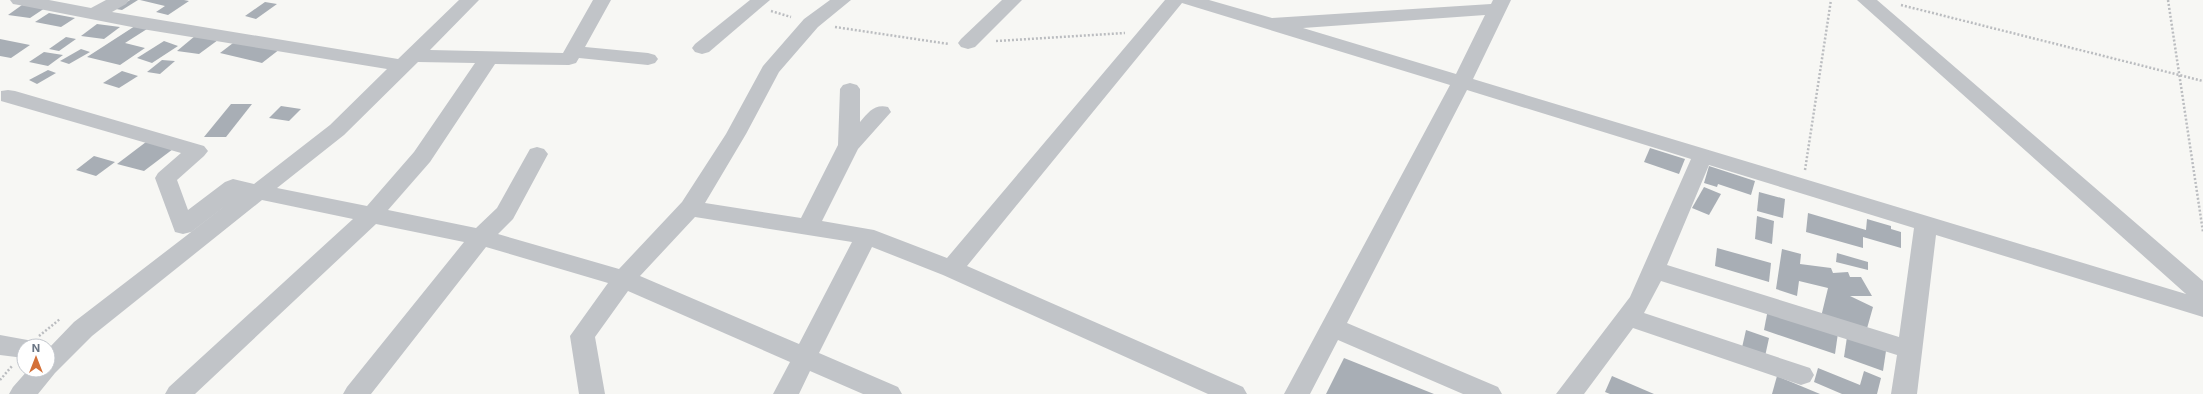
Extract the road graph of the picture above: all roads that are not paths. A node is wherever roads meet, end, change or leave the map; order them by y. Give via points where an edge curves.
1 (19, 0) edge
2 (120, 0) edge
3 (470, 0) edge
4 (602, 0) edge
5 (761, 0) edge
6 (842, 0) edge
7 (1013, 0) edge
8 (1175, 0) edge
9 (1190, 0) edge
10 (1430, 0) edge
11 (1866, 0) edge
12 (1500, 4) edge
13 (1463, 11) junction
14 (94, 14) junction
15 (1271, 24) junction
16 (968, 43) dead end
17 (702, 48) dead end
18 (573, 52) junction
19 (488, 59) junction
20 (648, 59) dead end
21 (407, 61) junction
22 (1462, 81) junction
23 (850, 90) dead end
24 (3, 95) edge
25 (881, 112) dead end
26 (849, 145) junction
27 (538, 154) dead end
28 (1704, 155) junction
29 (259, 191) junction
30 (690, 208) junction
31 (372, 214) junction
32 (1926, 225) junction
33 (808, 226) junction
34 (866, 236) junction
35 (481, 237) junction
36 (951, 269) junction
37 (1654, 270) junction
38 (624, 279) junction
39 (2201, 295) edge
40 (1628, 317) junction
41 (1332, 327) junction
42 (0, 345) edge
43 (16, 347) edge
44 (1910, 350) junction
45 (56, 354) edge
46 (805, 358) junction
47 (1801, 375) dead end
48 (35, 378) edge
49 (22, 394) edge
50 (178, 394) edge
51 (356, 394) edge
52 (592, 394) edge
53 (786, 394) edge
54 (889, 394) edge
55 (1234, 394) edge
56 (1297, 394) edge
57 (1489, 394) edge
58 (1569, 394) edge
59 (1904, 394) edge

1 - 14 street
2 - 14 street
3 - 21 street
4 - 18 street
5 - 17 street
6 - 30 street via 811,23 770,70 736,134
7 - 16 street
8 - 36 street
9 - 15 street
10 - 13 street
11 - 39 street
12 - 13 street
12 - 22 street
13 - 15 street
14 - 21 street
15 - 22 street
18 - 19 street via 569,59
18 - 20 street
19 - 21 street
19 - 31 street via 422,157
21 - 29 street via 336,130
22 - 28 street
22 - 41 street
23 - 26 street
24 - 29 street via 196,151 166,178 184,226 233,187
25 - 26 street
26 - 33 street
27 - 35 street via 505,213
28 - 32 street
28 - 37 street
29 - 31 street
29 - 45 street via 83,329
30 - 33 street
30 - 38 street
31 - 35 street
31 - 50 street
32 - 39 street
32 - 44 street
33 - 34 street
34 - 36 street
34 - 46 street
35 - 38 street
35 - 51 street
36 - 55 street
37 - 40 street via 1640,301
37 - 44 street
38 - 46 street
38 - 52 street via 582,336
40 - 47 street
40 - 58 street
41 - 56 street
41 - 57 street
42 - 43 street
44 - 59 street
46 - 53 street
46 - 54 street
48 - 49 street

